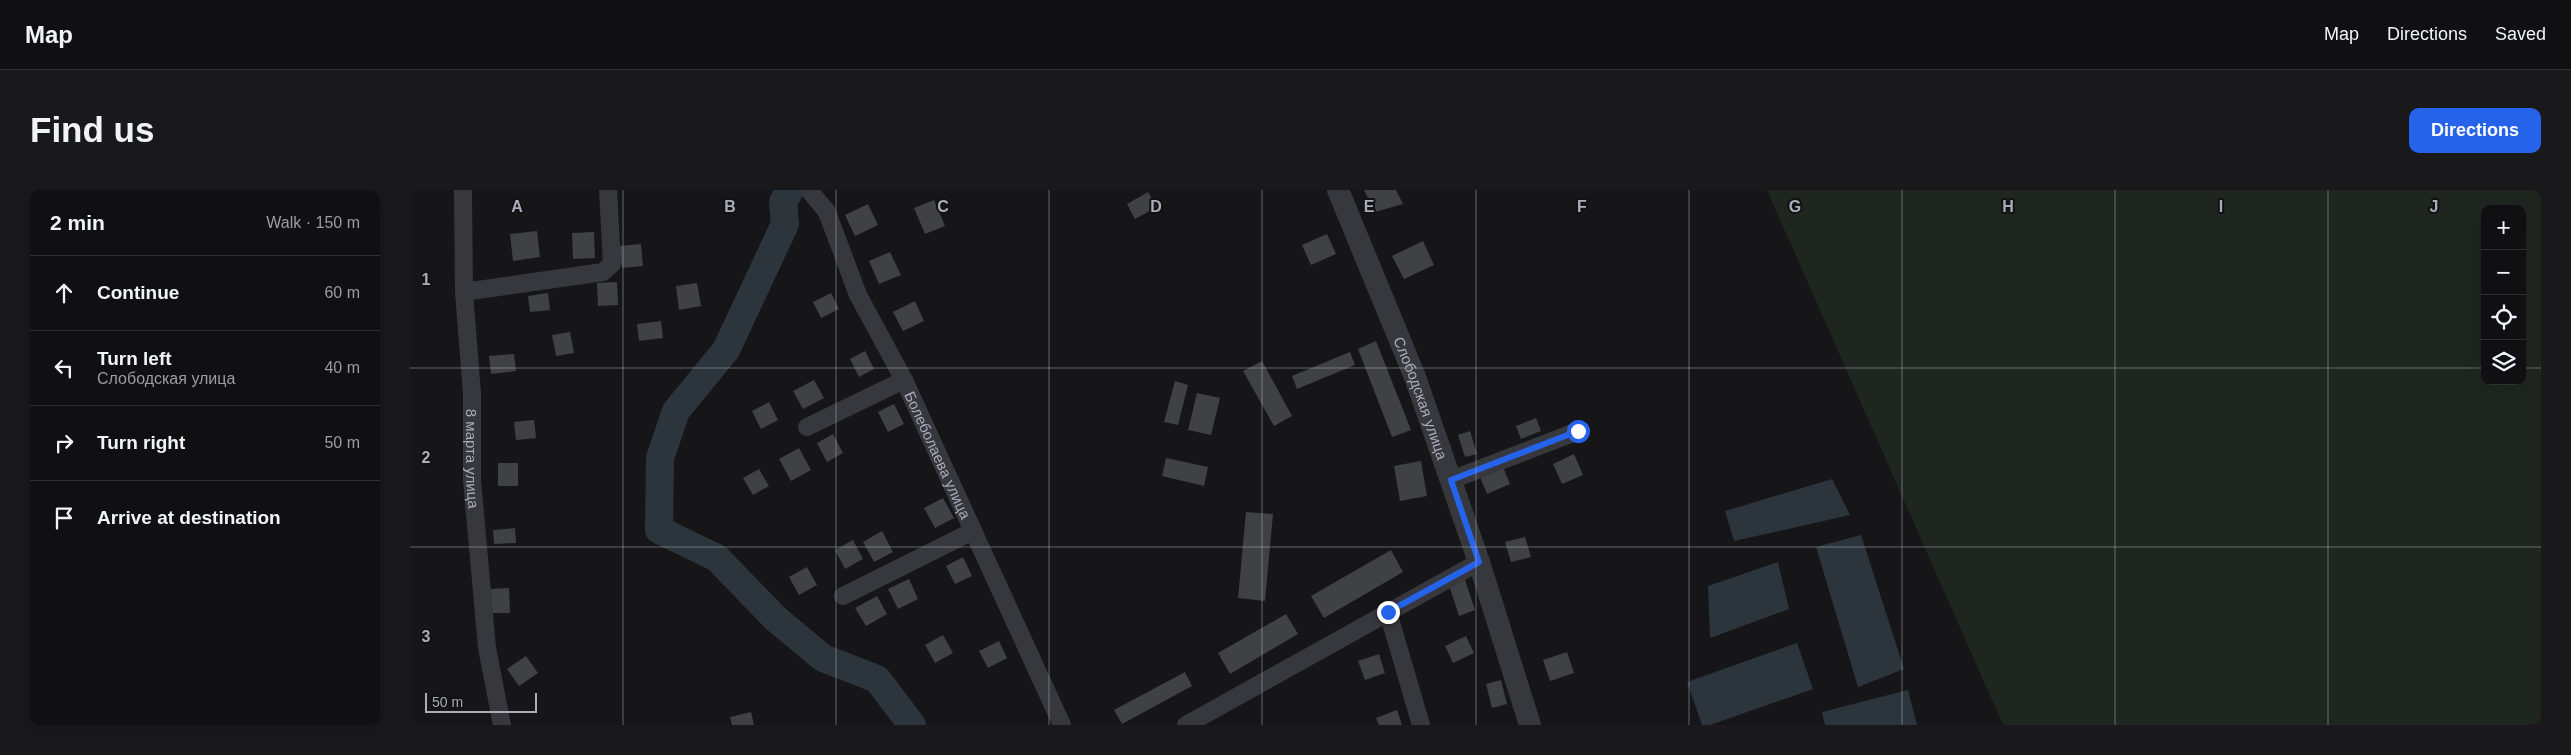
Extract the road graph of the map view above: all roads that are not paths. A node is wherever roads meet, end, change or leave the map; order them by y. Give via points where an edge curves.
1 (463, 190) edge
2 (608, 190) edge
3 (809, 190) edge
4 (1338, 190) edge
5 (464, 292) junction
6 (904, 380) junction
7 (807, 427) dead end
8 (1578, 431) dead end
9 (1451, 480) junction
10 (974, 531) junction
11 (1479, 562) junction
12 (843, 596) dead end
13 (1388, 612) junction
14 (502, 725) edge
15 (1062, 725) edge
16 (1186, 725) edge
17 (1421, 725) edge
18 (1530, 725) edge

1 - 5 street, 8 марта улица
2 - 5 street via 612,264 603,272
3 - 6 street, Болеболаева улица via 827,212 858,296
4 - 9 street, Слободская улица via 1415,377
5 - 14 street, 8 марта улица via 472,394 472,480 487,648
6 - 7 street
6 - 10 street, Болеболаева улица
8 - 9 street
9 - 11 street, Слободская улица
10 - 12 street
10 - 15 street, Болеболаева улица
11 - 13 street
11 - 18 street, Слободская улица
13 - 16 street
13 - 17 street

